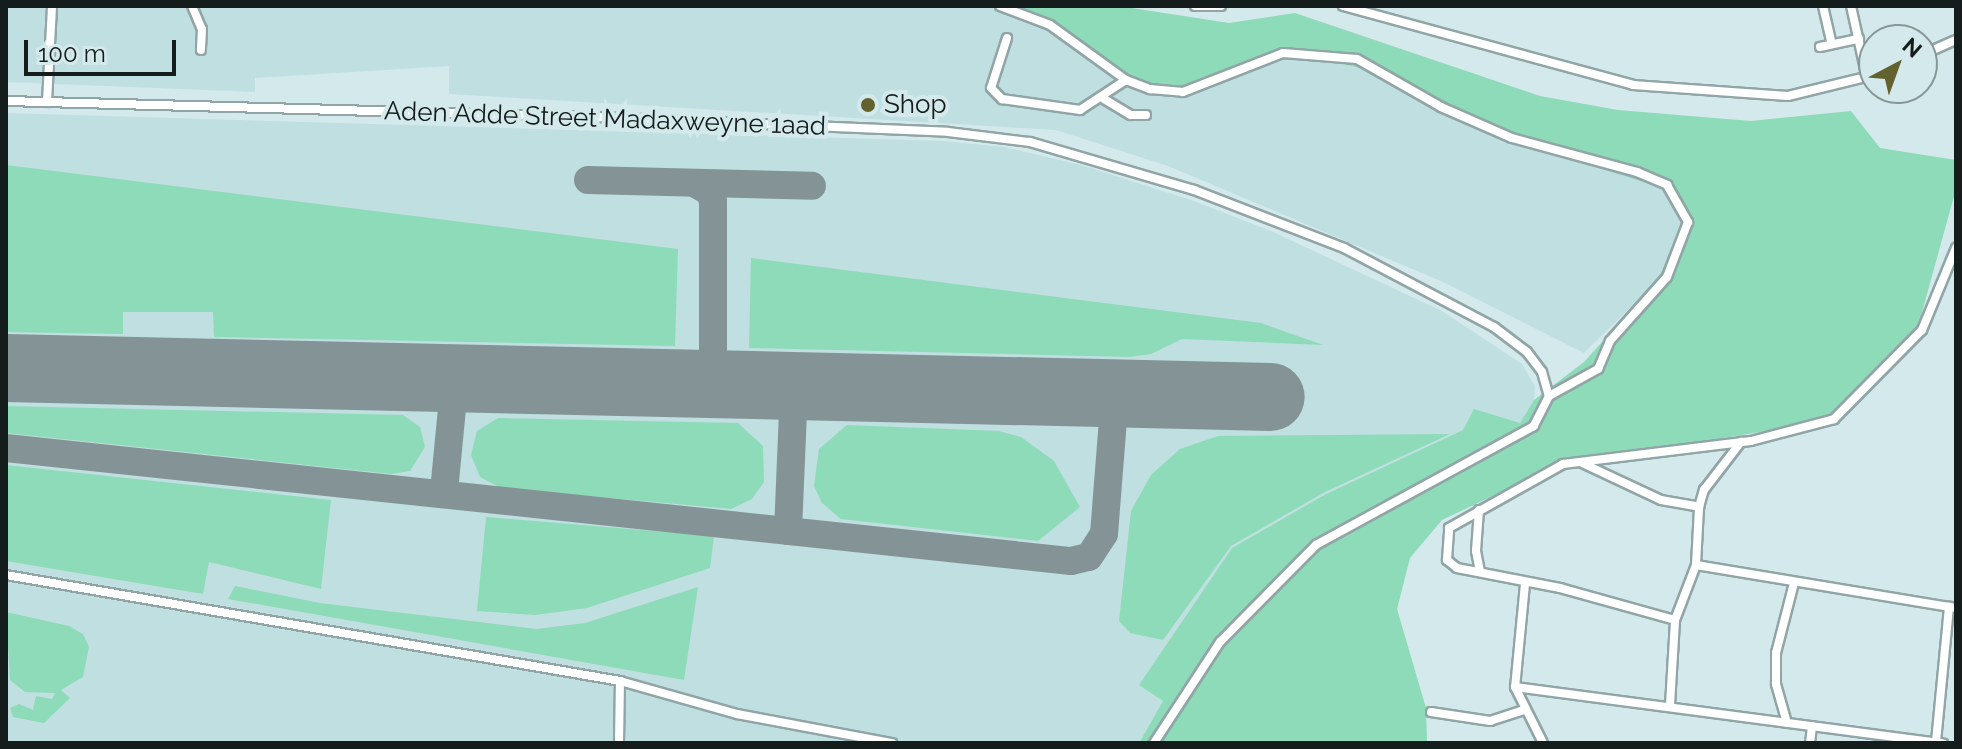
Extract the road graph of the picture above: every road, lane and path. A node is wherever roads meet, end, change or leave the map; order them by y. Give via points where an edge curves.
1 (52, 6) edge
2 (192, 6) edge
3 (1000, 6) edge
4 (1195, 6) edge
5 (1221, 6) edge
6 (1343, 6) edge
7 (1823, 6) edge
8 (1851, 6) edge
9 (1858, 35) edge
10 (1007, 38) dead end
11 (1858, 39) edge
12 (1832, 44) junction
13 (1820, 47) dead end
14 (201, 50) dead end
15 (1126, 80) junction
16 (1858, 80) edge
17 (1104, 99) junction
18 (6, 101) edge
19 (47, 102) junction
20 (1146, 115) dead end
21 (1956, 248) edge
22 (1549, 396) junction
23 (1741, 442) junction
24 (1582, 463) junction
25 (1699, 507) junction
26 (1479, 510) junction
27 (1696, 565) junction
28 (1480, 572) junction
29 (6, 575) edge
30 (1794, 583) junction
31 (1525, 584) junction
32 (1952, 607) edge
33 (1675, 620) junction
34 (620, 681) junction
35 (1515, 687) junction
36 (1670, 705) junction
37 (1524, 710) junction
38 (1431, 712) dead end
39 (1787, 723) junction
40 (1812, 726) junction
41 (1940, 742) edge
42 (619, 743) edge
43 (892, 743) edge
44 (1154, 743) edge
45 (1543, 743) edge
46 (1810, 743) edge

1 - 19 street
2 - 14 street via 202,29
3 - 15 street via 1050,25
4 - 5 street
6 - 16 street via 1633,85 1788,96
7 - 12 street
8 - 9 street
10 - 17 street via 993,96 1080,110
11 - 12 street
12 - 13 street
15 - 17 street
15 - 22 street via 1183,92 1283,53 1334,54 1381,69 1419,95 1512,138 1667,185 1688,222 1667,277 1610,341 1598,369
17 - 20 street via 1131,115
18 - 19 street, Aden Adde Street Madaxweyne 1aad
19 - 22 street, Aden Adde Street Madaxweyne 1aad via 734,123 948,132 1030,142 1194,190 1344,248 1511,338 1542,372
21 - 23 street via 1922,330 1852,405 1817,427
22 - 44 street via 1541,418 1523,434 1358,518 1295,562 1220,642
23 - 24 street
23 - 25 street via 1704,490
24 - 25 street via 1661,500
24 - 26 street via 1563,464
25 - 27 street
26 - 28 street
26 - 28 street via 1456,520 1447,538 1452,565
27 - 30 street
27 - 33 street
28 - 31 street
29 - 34 street
30 - 32 street
30 - 39 street via 1776,653 1776,684
31 - 33 street via 1560,588
31 - 35 street
32 - 41 street
33 - 36 street
34 - 42 street
34 - 43 street via 724,711
35 - 36 street
35 - 37 street
36 - 39 street
37 - 38 street via 1490,721
37 - 45 street
39 - 40 street
40 - 41 street
40 - 46 street

